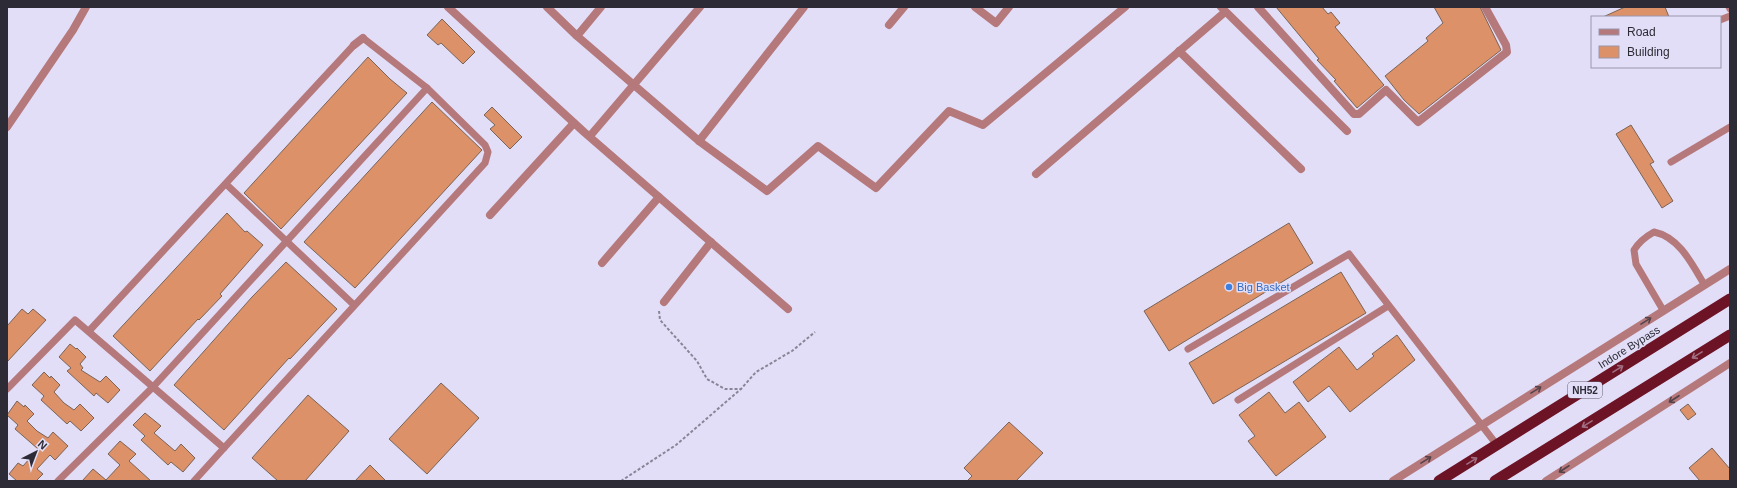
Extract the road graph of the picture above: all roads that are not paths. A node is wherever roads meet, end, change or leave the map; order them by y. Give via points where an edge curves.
1 (86, 7) edge
2 (448, 7) edge
3 (547, 7) edge
4 (601, 7) edge
5 (700, 7) edge
6 (804, 7) edge
7 (904, 7) edge
8 (975, 7) edge
9 (1009, 7) edge
10 (1125, 7) edge
11 (1258, 7) edge
12 (1485, 7) edge
13 (1223, 9) edge
14 (889, 25) dead end
15 (577, 36) junction
16 (363, 38) joint
17 (354, 45) joint
18 (1179, 51) junction
19 (634, 86) junction
20 (427, 88) junction
21 (574, 123) junction
22 (7, 127) edge
23 (1730, 127) edge
24 (1347, 131) dead end
25 (590, 136) junction
26 (699, 141) junction
27 (1671, 162) dead end
28 (1301, 169) dead end
29 (1036, 174) dead end
30 (226, 184) junction
31 (659, 196) junction
32 (490, 215) dead end
33 (285, 242) junction
34 (711, 242) junction
35 (602, 263) dead end
36 (1730, 269) edge
37 (1704, 284) junction
38 (1730, 299) edge
39 (664, 302) road end
40 (354, 305) junction
41 (1388, 306) junction
42 (788, 309) dead end
43 (1663, 310) junction
44 (89, 331) junction
45 (1730, 335) edge
46 (1188, 349) dead end
47 (1730, 363) edge
48 (153, 387) junction
49 (7, 389) edge
50 (1238, 400) dead end
51 (1481, 425) junction
52 (1497, 445) junction
53 (224, 448) junction
54 (58, 481) edge
55 (194, 481) edge
56 (1393, 481) edge
57 (1439, 481) edge
58 (1495, 481) edge
59 (1546, 481) edge

1 - 22 street
2 - 21 street
3 - 15 street
4 - 15 street
5 - 19 street
6 - 26 street
7 - 14 street
8 - 9 street via 996,23
10 - 26 street via 983,125 949,111 876,188 818,146 767,190
11 - 12 street via 1354,114 1359,114 1386,90 1418,122 1507,52 1506,45
13 - 18 street
13 - 24 street
15 - 19 street
16 - 17 street
16 - 20 lane
17 - 30 lane
18 - 28 street
18 - 29 street
19 - 25 street
19 - 26 street
20 - 33 lane
20 - 40 lane via 485,145 488,152 485,163
21 - 25 street
21 - 32 street
23 - 27 lane
25 - 31 street
30 - 33 lane
30 - 44 lane
31 - 34 street
31 - 35 street
33 - 40 lane
33 - 48 lane
34 - 39 street
34 - 42 street
36 - 37 street
37 - 43 street
37 - 43 lane via 1670,237 1654,232 1645,237 1634,250 1636,264
52 -> 38 highway, Indore Bypass / NH52
40 - 53 lane
41 - 46 lane via 1349,254
41 - 50 lane
41 - 51 lane
51 -> 43 street
44 - 48 lane
44 - 49 lane via 76,320
45 -> 58 highway, NH52
47 -> 59 street
48 - 53 lane
48 - 54 lane
51 - 52 lane
56 -> 51 street
57 -> 52 highway, Indore Bypass / NH52
53 - 55 lane

